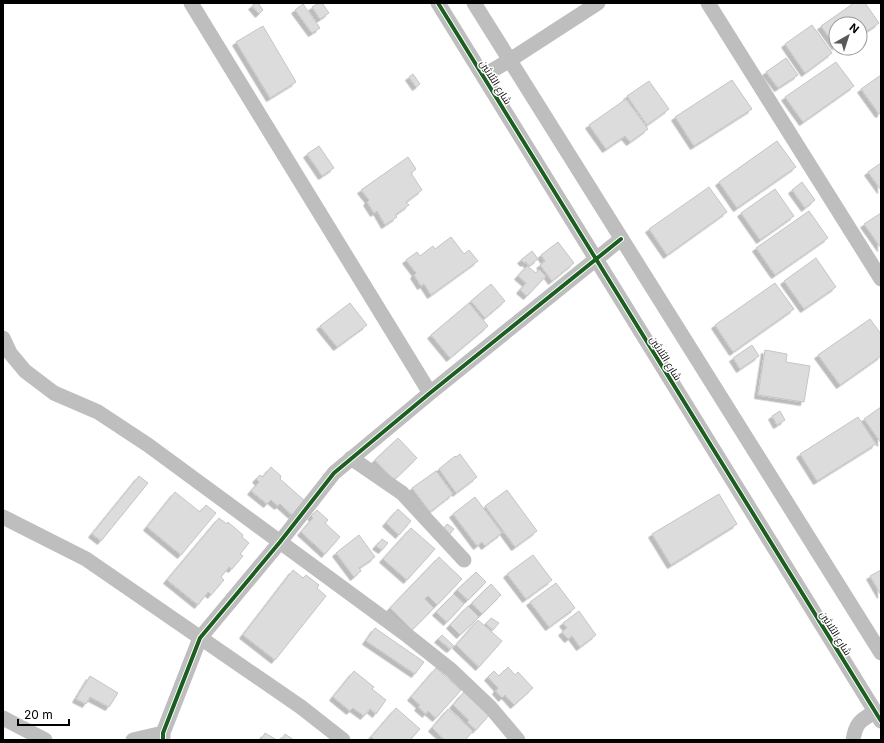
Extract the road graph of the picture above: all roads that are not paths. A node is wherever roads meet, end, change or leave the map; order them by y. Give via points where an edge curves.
1 (191, 3) edge
2 (438, 3) edge
3 (474, 3) edge
4 (598, 3) edge
5 (708, 3) edge
6 (510, 60) junction
7 (483, 76) junction
8 (621, 240) junction
9 (596, 259) junction
10 (881, 279) edge
11 (3, 338) edge
12 (430, 393) junction
13 (351, 458) junction
14 (3, 517) edge
15 (280, 542) junction
16 (464, 560) dead end
17 (200, 638) junction
18 (881, 653) edge
19 (878, 716) edge
20 (3, 718) edge
21 (163, 736) edge
22 (45, 740) edge
23 (133, 740) edge
24 (343, 740) edge
25 (518, 740) edge
26 (853, 740) edge

1 - 12 street
2 - 7 street, شارع الثلاثين
3 - 6 street
4 - 6 street
5 - 10 street
6 - 7 street
6 - 8 street
7 - 9 street, شارع الثلاثين
8 - 9 street
8 - 18 street
9 - 12 street
9 - 19 street, شارع الثلاثين
11 - 15 street via 10,354 25,371 54,393 98,412 136,437
12 - 13 street
13 - 15 street via 334,473
13 - 16 street via 402,493
14 - 17 street via 86,559
15 - 17 street
15 - 25 street via 451,670 491,708
17 - 21 street
17 - 24 street via 301,707
19 - 26 street via 860,721
20 - 22 street
21 - 23 street

